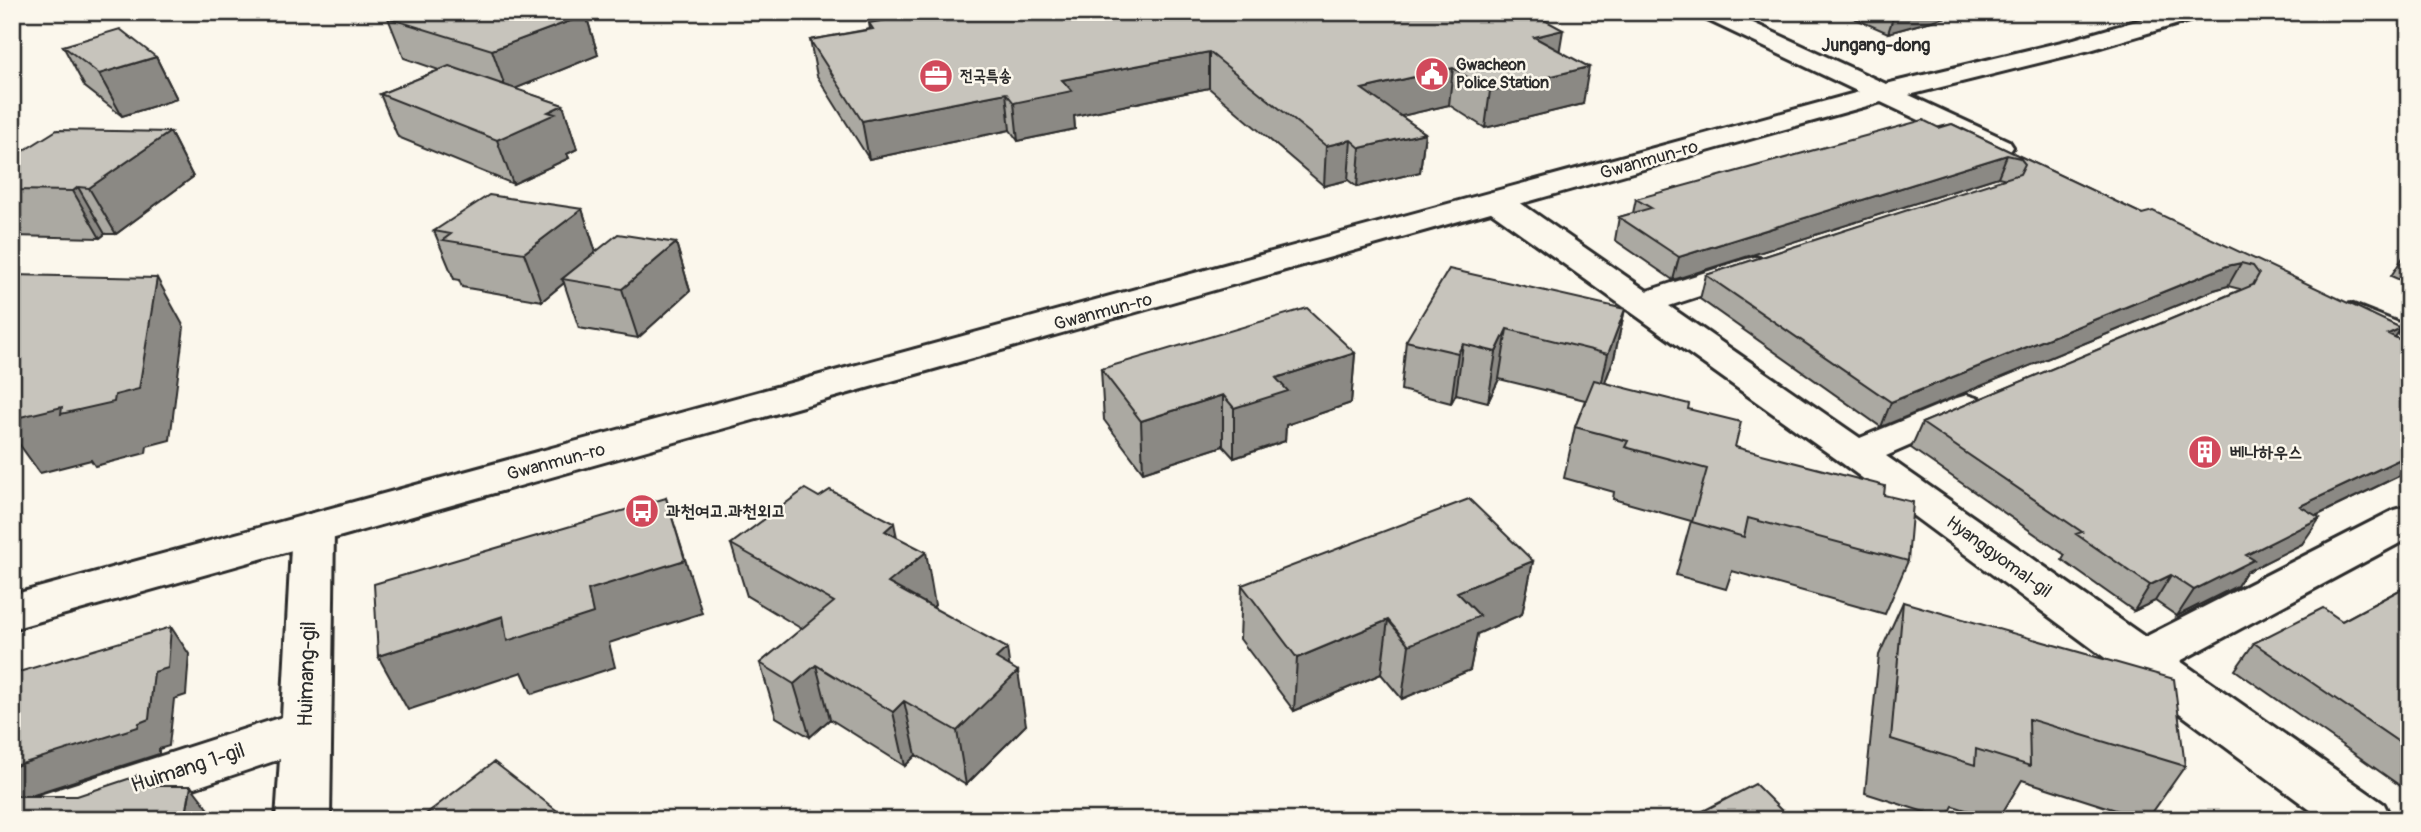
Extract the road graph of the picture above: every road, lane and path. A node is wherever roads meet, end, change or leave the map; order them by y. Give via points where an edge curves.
1 (1709, 12) edge
2 (2194, 12) edge
3 (1884, 93) junction
4 (2026, 160) edge
5 (1498, 202) junction
6 (1788, 256) edge
7 (2324, 301) edge
8 (1644, 303) junction
9 (2409, 341) edge
10 (1997, 395) edge
11 (1856, 454) junction
12 (2409, 520) edge
13 (313, 528) junction
14 (12, 612) edge
15 (2142, 660) junction
16 (305, 730) junction
17 (31, 820) edge
18 (303, 820) edge
19 (2365, 820) edge

1 - 3 street
2 - 3 street, Gwanmun-ro
3 - 4 street
3 - 5 street, Gwanmun-ro
5 - 8 street, Hyanggyomal-gil
5 - 13 street, Gwanmun-ro
6 - 8 street
7 - 9 street
8 - 11 street, Hyanggyomal-gil
10 - 11 street
11 - 15 street, Hyanggyomal-gil
12 - 15 street
13 - 14 street, Gwanmun-ro
13 - 16 street, Huimang-gil
15 - 19 street, Hyanggyomal-gil
16 - 17 street, Huimang 1-gil
16 - 18 street, Huimang-gil

